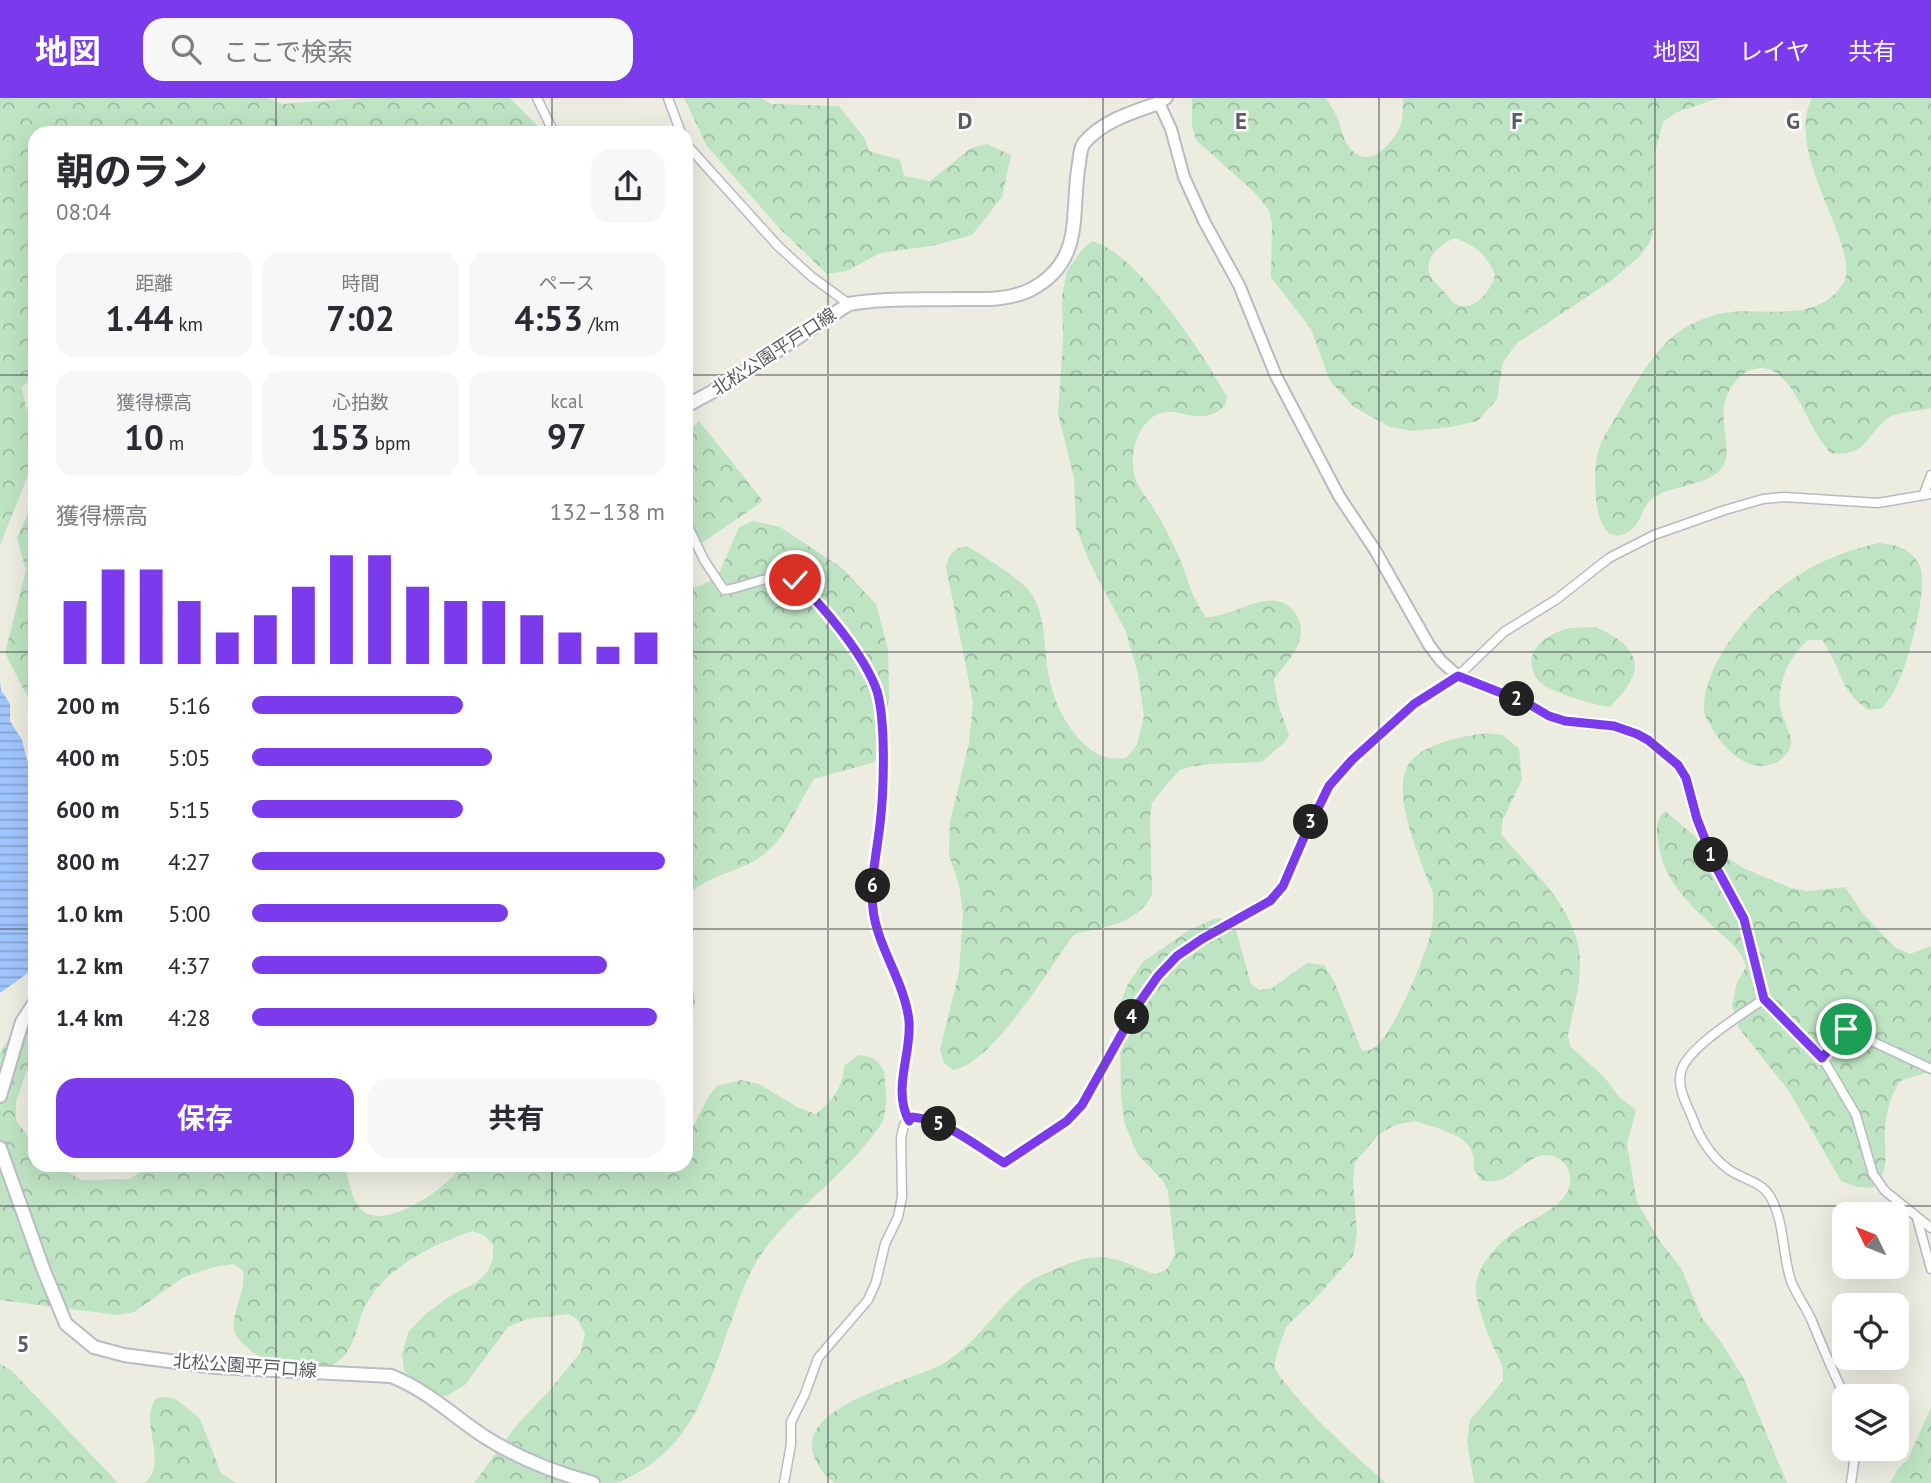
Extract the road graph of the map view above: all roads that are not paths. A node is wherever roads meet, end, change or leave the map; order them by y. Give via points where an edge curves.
1 (537, 98) edge
2 (668, 98) edge
3 (1160, 100) edge
4 (551, 126) edge
5 (678, 126) edge
6 (693, 152) edge
7 (849, 304) junction
8 (693, 403) edge
9 (1931, 475) edge
10 (1927, 494) edge
11 (693, 537) edge
12 (1458, 676) junction
13 (1764, 999) junction
14 (28, 1013) edge
15 (1822, 1058) junction
16 (1931, 1069) edge
17 (0, 1096) edge
18 (909, 1121) junction
19 (0, 1148) edge
20 (1917, 1218) junction
21 (1931, 1228) edge
22 (1931, 1269) edge
23 (1839, 1384) edge
24 (1854, 1461) edge
25 (593, 1483) edge
26 (784, 1483) edge
27 (1851, 1483) edge

1 - 4 street
2 - 5 street
3 - 7 main road, 北松公園平戸口線 via 1123,116 1082,145 1073,241 1042,282 1012,296 986,299
3 - 12 street via 1184,177 1313,448 1429,645
6 - 7 street via 778,246
7 - 8 main road, 北松公園平戸口線
9 - 10 street
10 - 12 street via 1889,502 1763,499 1654,535 1609,558 1558,599 1504,632
11 - 18 street via 724,590 772,578 795,580 817,599 876,688 883,778 873,912 909,1019 902,1095
12 - 13 street via 1549,716 1637,734 1678,765 1717,869 1744,919
12 - 18 street via 1414,704 1329,786 1287,878 1270,901 1194,944 1158,976 1087,1098 1067,1121 1004,1163 926,1119 912,1117
13 - 15 street
13 - 23 street via 1706,1040 1684,1063 1680,1088 1708,1149 1772,1199 1791,1280
14 - 17 main road
15 - 16 street via 1846,1029
15 - 20 street via 1856,1115 1872,1174
18 - 26 street via 901,1138 898,1217 880,1258 876,1282 868,1300 818,1358 791,1422
19 - 25 main road, 北松公園平戸口線 via 66,1324 94,1347 215,1367 391,1376 412,1384 510,1451
20 - 21 street
20 - 22 street
24 - 27 street

